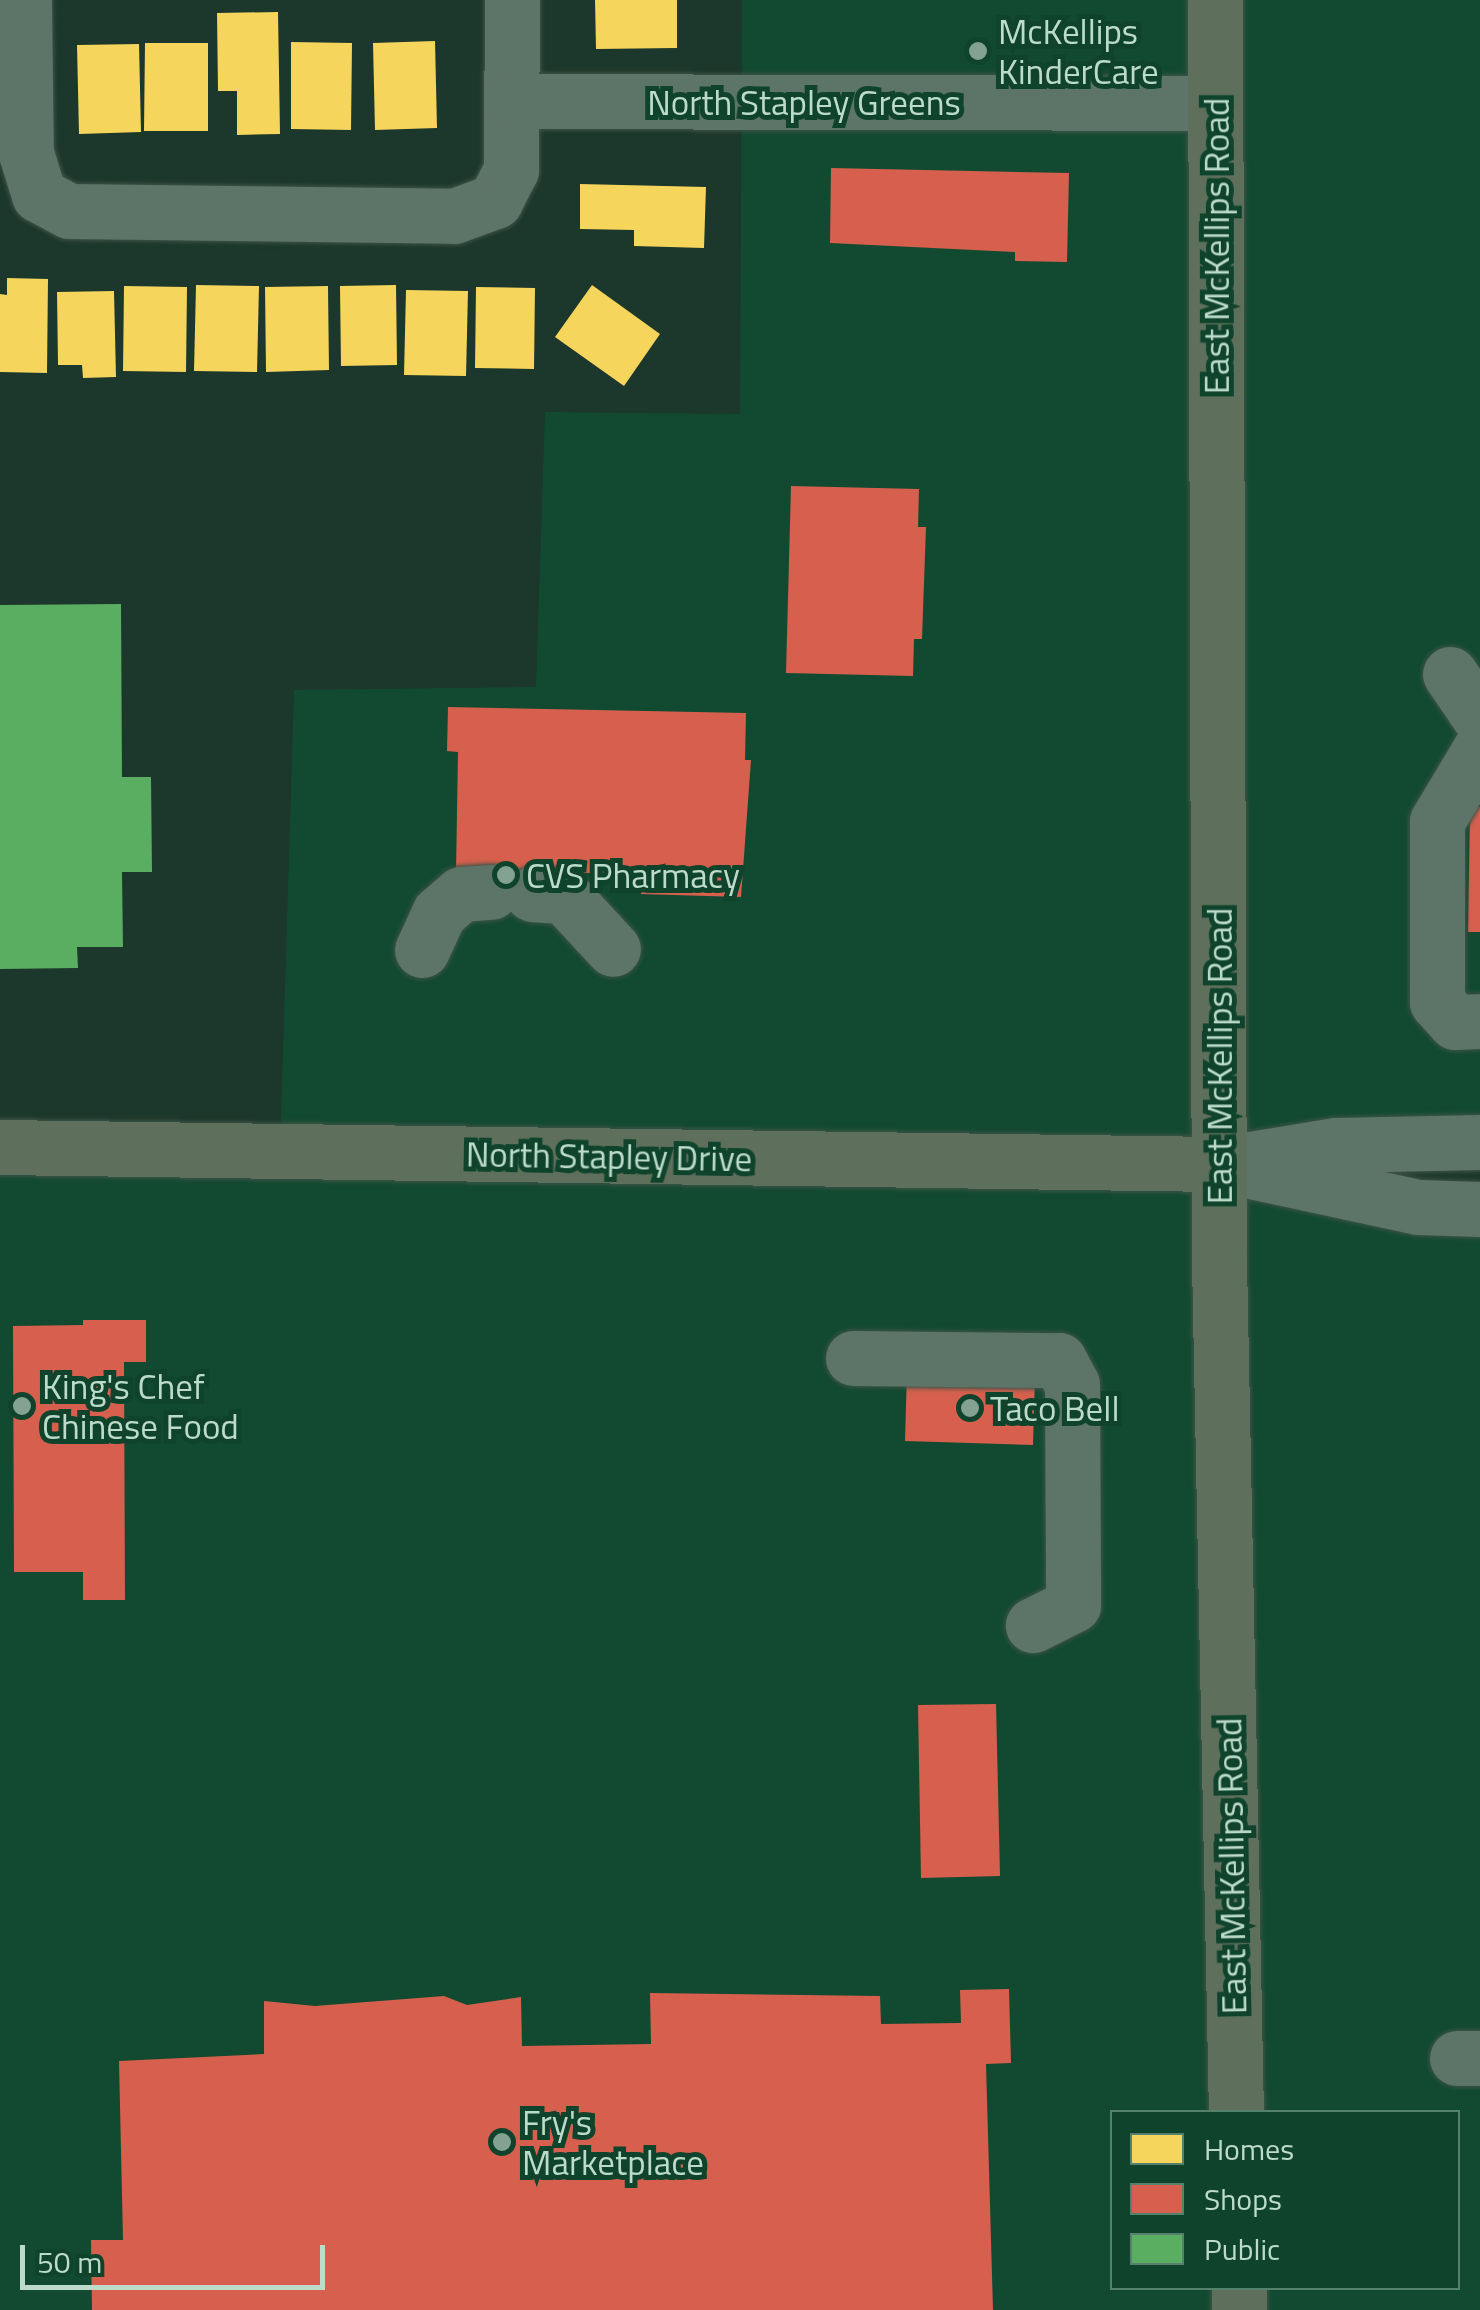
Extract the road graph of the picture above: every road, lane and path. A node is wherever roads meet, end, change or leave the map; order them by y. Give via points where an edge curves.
1 (24, 0) edge
2 (512, 0) edge
3 (1216, 0) edge
4 (512, 101) junction
5 (1216, 103) junction
6 (1450, 674) dead end
7 (1480, 718) edge
8 (1480, 749) edge
9 (614, 949) dead end
10 (422, 950) dead end
11 (1458, 963) edge
12 (1480, 1021) edge
13 (1480, 1142) edge
14 (0, 1147) edge
15 (1219, 1164) junction
16 (1480, 1209) edge
17 (854, 1358) dead end
18 (1034, 1625) dead end
19 (1236, 2110) edge

1 - 4 street via 26,153 39,195 70,211 454,216 495,201 511,170
2 - 4 street
3 - 5 main road, East McKellips Road
4 - 5 street, North Stapley Greens
5 - 15 main road, East McKellips Road
6 - 7 street
8 - 11 street via 1437,821
9 - 10 street via 564,896 511,893 461,894 440,913
11 - 12 street via 1436,1002 1456,1022
13 - 15 street, North Stapley Drive via 1336,1144
14 - 15 main road, North Stapley Drive
15 - 16 street, North Stapley Drive via 1418,1207
15 - 19 main road, East McKellips Road
17 - 18 street via 1059,1360 1072,1384 1073,1604

